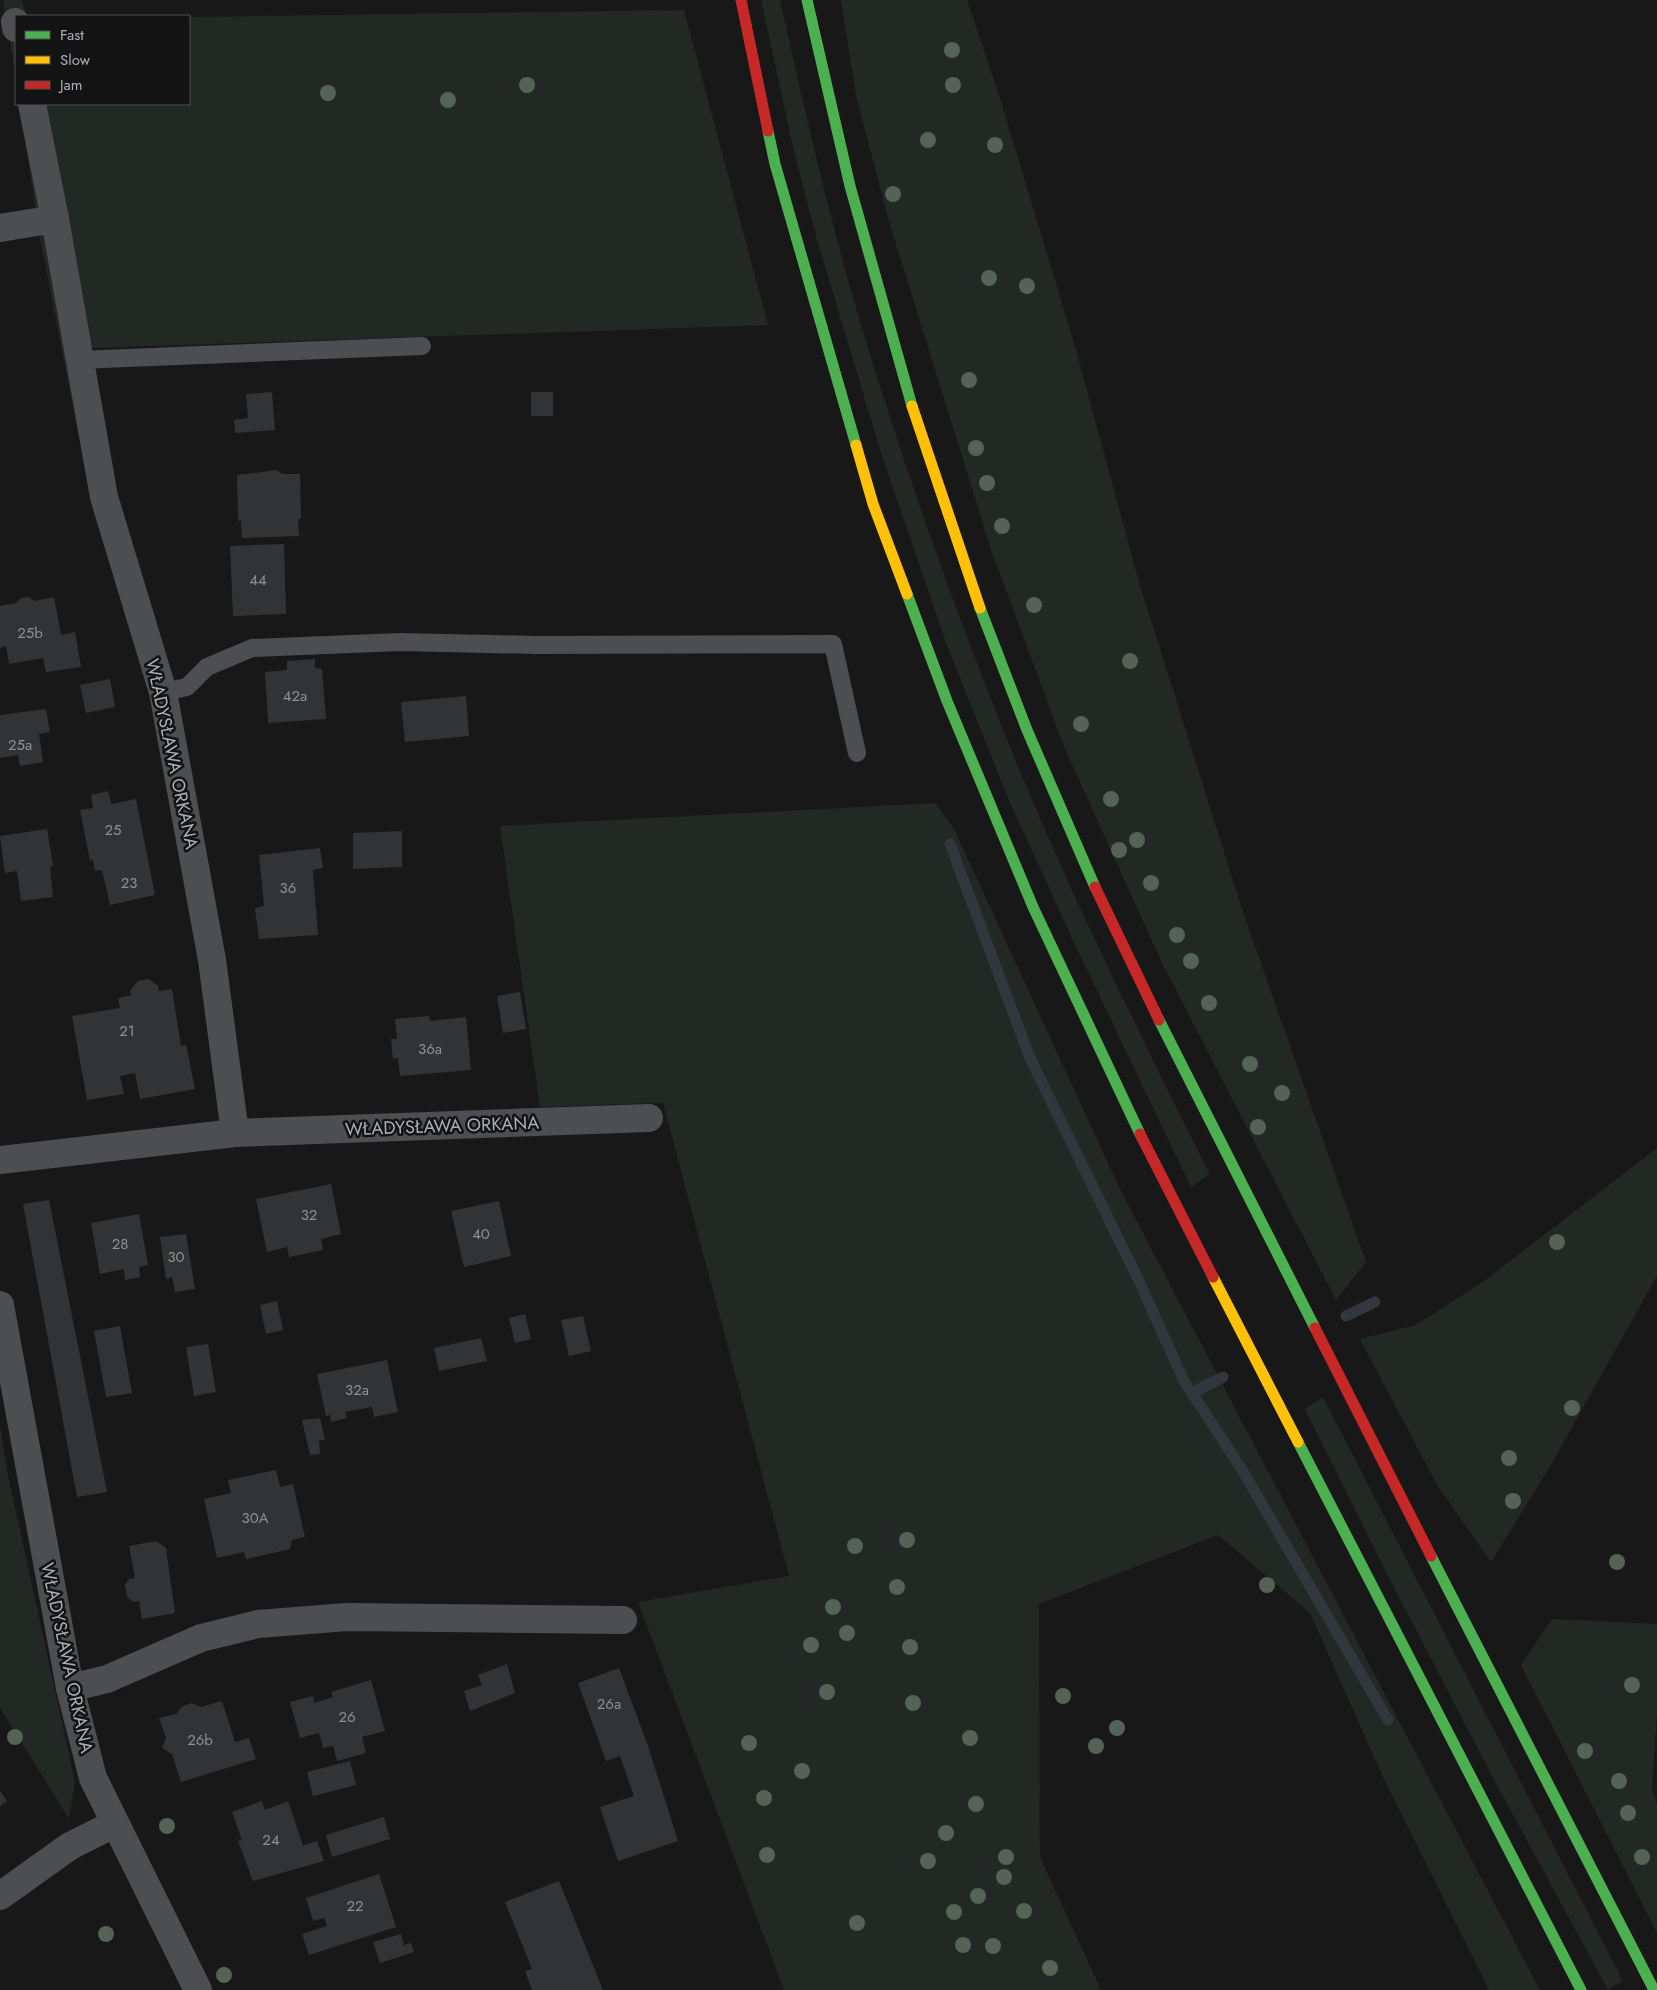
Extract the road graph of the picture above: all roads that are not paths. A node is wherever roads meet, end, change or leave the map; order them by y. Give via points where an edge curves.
1 (741, 0) edge
2 (806, 0) edge
3 (32, 105) edge
4 (55, 218) junction
5 (0, 228) edge
6 (422, 346) dead end
7 (78, 355) junction
8 (163, 692) junction
9 (857, 753) dead end
10 (649, 1118) dead end
11 (235, 1133) junction
12 (0, 1160) edge
13 (0, 1306) edge
14 (623, 1620) dead end
15 (70, 1688) junction
16 (114, 1824) junction
17 (0, 1896) edge
18 (198, 1990) edge
19 (1581, 1990) edge
20 (1654, 1990) edge

1 - 19 main road via 775,164 873,504 947,700 1033,907 1149,1154
2 - 20 main road via 872,272 949,524 1027,731 1119,942
3 - 4 street, WŁADYSŁAWA ORKANA
4 - 5 street
4 - 7 street, WŁADYSŁAWA ORKANA
6 - 7 lane
7 - 8 street, WŁADYSŁAWA ORKANA via 104,497
8 - 9 lane via 187,687 208,667 252,648 400,642 833,644
8 - 11 street, WŁADYSŁAWA ORKANA via 212,960
10 - 11 street, WŁADYSŁAWA ORKANA
11 - 12 street, WŁADYSŁAWA ORKANA
13 - 15 street, WŁADYSŁAWA ORKANA
14 - 15 street via 347,1617 258,1624 201,1638 107,1679
15 - 16 street, WŁADYSŁAWA ORKANA via 93,1778
16 - 17 street via 70,1846
16 - 18 street, WŁADYSŁAWA ORKANA

